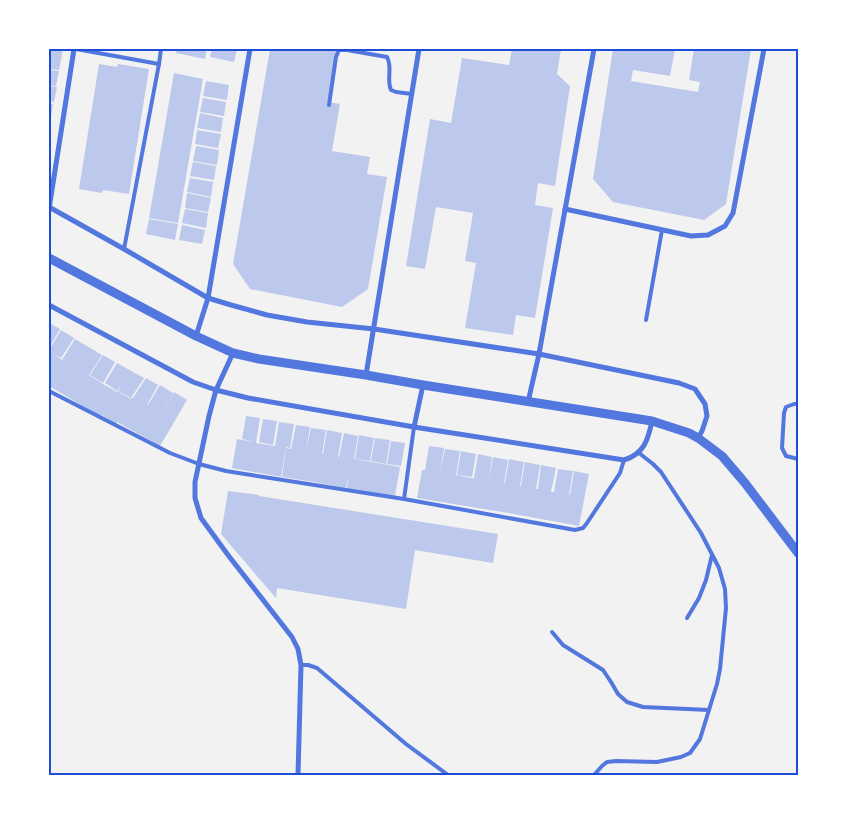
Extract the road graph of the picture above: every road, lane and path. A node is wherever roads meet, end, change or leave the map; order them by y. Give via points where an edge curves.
1 (75, 49) edge
2 (161, 49) edge
3 (250, 49) edge
4 (419, 49) edge
5 (594, 49) edge
6 (764, 49) edge
7 (159, 64) junction
8 (412, 94) junction
9 (329, 105) dead end
10 (49, 208) edge
11 (565, 210) junction
12 (662, 230) junction
13 (124, 249) junction
14 (49, 258) edge
15 (208, 298) junction
16 (49, 305) edge
17 (646, 320) dead end
18 (374, 329) junction
19 (196, 336) junction
20 (233, 353) junction
21 (540, 354) junction
22 (366, 375) junction
23 (422, 385) junction
24 (49, 390) edge
25 (216, 390) junction
26 (528, 402) junction
27 (798, 404) edge
28 (652, 422) junction
29 (414, 427) junction
30 (698, 438) junction
31 (639, 453) junction
32 (798, 458) edge
33 (624, 460) junction
34 (199, 464) junction
35 (404, 499) junction
36 (798, 553) edge
37 (712, 555) junction
38 (687, 618) dead end
39 (552, 632) dead end
40 (301, 665) junction
41 (709, 710) junction
42 (298, 775) edge
43 (448, 775) edge
44 (594, 775) edge

1 - 7 lane
1 - 10 street
2 - 7 lane
3 - 15 street
4 - 8 street
5 - 11 street
6 - 12 street via 733,213 725,226 708,235 691,236
7 - 13 lane
8 - 9 lane via 391,90 388,57 339,50
8 - 18 street
10 - 13 street
11 - 12 street
11 - 21 street
12 - 17 lane
13 - 15 street
14 - 19 street
15 - 18 street via 267,315
15 - 19 street
16 - 25 street via 193,382
18 - 21 street
18 - 22 street
19 - 20 street
20 - 22 street
20 - 25 street
21 - 26 street
21 - 30 street via 695,389 705,404 706,416
22 - 23 street
23 - 26 street
23 - 29 street
24 - 34 lane via 170,453
25 - 29 street
25 - 34 street
26 - 28 street
27 - 32 lane via 786,407 782,448 786,456
28 - 30 street
28 - 31 street
29 - 33 street
29 - 35 lane
30 - 36 street via 722,456
31 - 33 street
31 - 37 lane via 661,472
33 - 35 lane via 620,473 588,523 574,530
34 - 35 lane
34 - 40 street via 195,498 201,518 292,637
37 - 38 lane via 699,598
37 - 41 lane via 720,568 726,608 720,669
39 - 41 lane via 564,646 603,670 627,702 643,707
40 - 42 street
40 - 43 lane via 317,668 406,744
41 - 44 lane via 700,739 690,752 657,762 607,762

